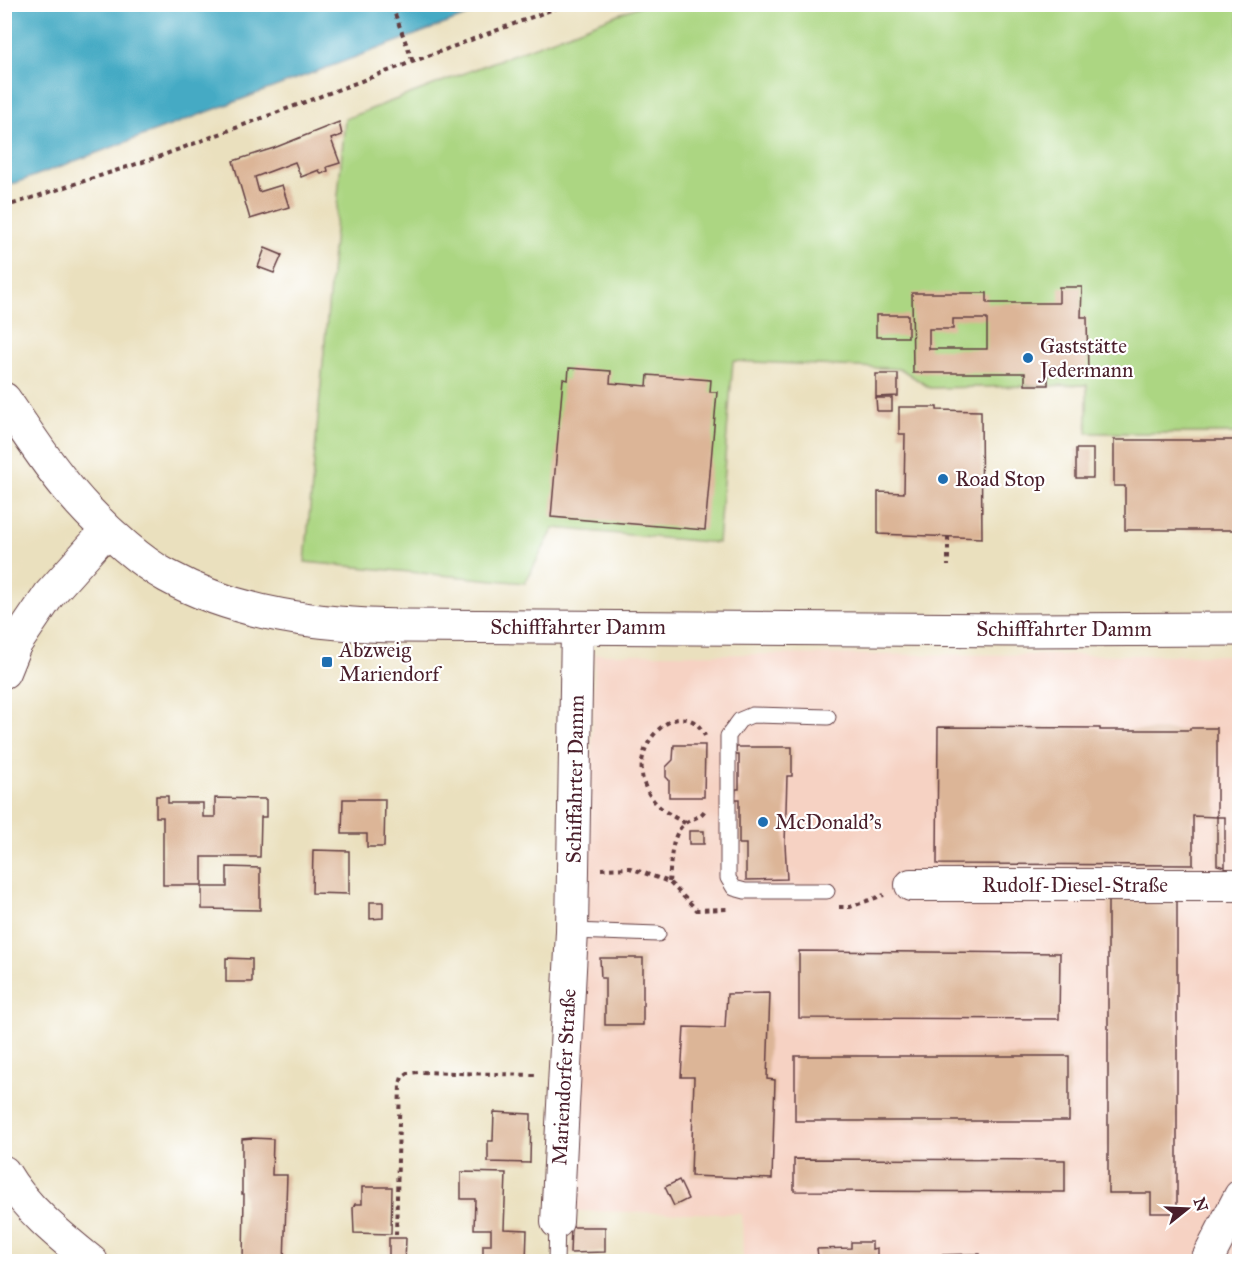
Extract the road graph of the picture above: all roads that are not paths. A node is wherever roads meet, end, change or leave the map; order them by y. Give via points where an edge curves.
1 (4, 399) edge
2 (107, 530) junction
3 (577, 628) junction
4 (1239, 629) edge
5 (8, 652) edge
6 (828, 717) dead end
7 (911, 885) road end
8 (1239, 885) edge
9 (827, 891) dead end
10 (572, 931) junction
11 (658, 934) dead end
12 (4, 1172) edge
13 (1239, 1196) edge
14 (557, 1222) joint
15 (92, 1262) edge
16 (556, 1262) edge
17 (1206, 1262) edge

1 - 2 main road, Schifffahrter Damm via 65,486
2 - 3 main road, Schifffahrter Damm via 165,575 219,600 291,618 354,625
2 - 5 street via 49,595
3 - 4 main road, Schifffahrter Damm
3 - 10 street, Schiffahrter Damm
6 - 9 lane via 752,715 740,720 728,736 728,878 734,888
7 - 8 street, Rudolf-Diesel-Straße
10 - 11 lane
10 - 14 street, Mariendorfer Straße
12 - 15 street via 31,1207
13 - 17 street
14 - 16 lane

